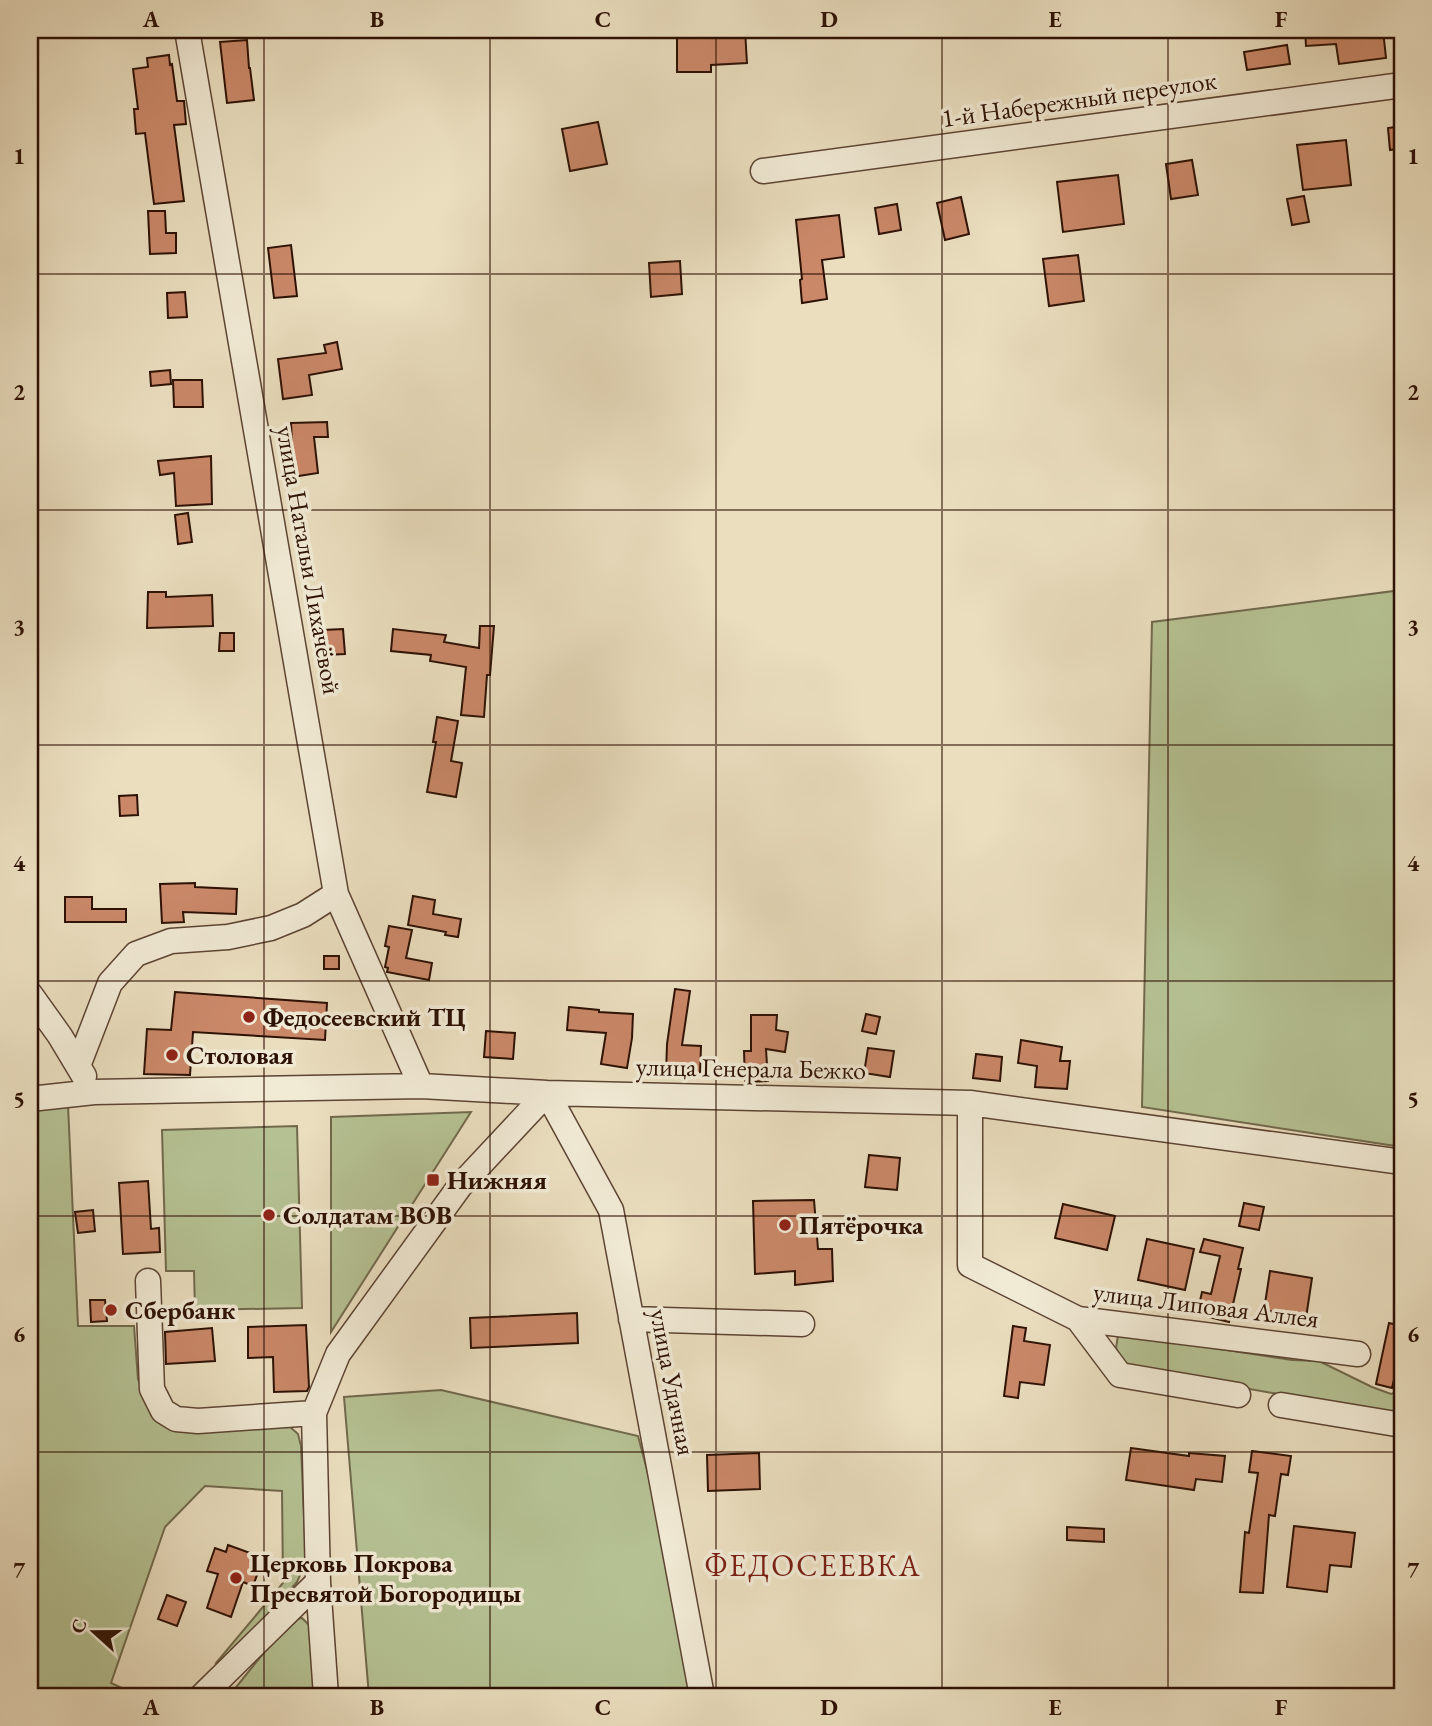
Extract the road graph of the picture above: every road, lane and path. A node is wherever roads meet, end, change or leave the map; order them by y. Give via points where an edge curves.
1 (187, 30) edge
2 (1402, 85) edge
3 (763, 171) dead end
4 (336, 894) junction
5 (30, 995) edge
6 (78, 1066) junction
7 (421, 1086) junction
8 (94, 1092) junction
9 (547, 1093) junction
10 (30, 1098) edge
11 (970, 1102) junction
12 (1402, 1162) edge
13 (148, 1281) dead end
14 (631, 1319) junction
15 (1078, 1319) junction
16 (802, 1324) dead end
17 (1358, 1354) dead end
18 (1238, 1395) dead end
19 (1282, 1405) dead end
20 (314, 1413) junction
21 (1402, 1425) edge
22 (318, 1582) junction
23 (202, 1696) edge
24 (326, 1696) edge
25 (702, 1696) edge

1 - 4 street, улица Натальи Лихачёвой
2 - 3 street, 1-й Набережный переулок
4 - 6 street via 271,928 171,941 136,954 110,983
4 - 7 street, улица Натальи Лихачёвой
5 - 6 street
6 - 8 street
7 - 8 street, улица Генерала Бежко
7 - 9 street, улица Генерала Бежко
8 - 10 street, улица Генерала Бежко
9 - 11 street, улица Генерала Бежко
9 - 14 street, улица Удачная via 611,1210
9 - 20 street via 451,1197 338,1354
11 - 12 street, улица Генерала Бежко
11 - 15 street, улица Липовая Аллея via 970,1265
13 - 20 street via 152,1389 163,1411 176,1419 198,1421
14 - 16 street
14 - 25 street, улица Удачная
15 - 17 street, улица Липовая Аллея
15 - 18 street via 1120,1375
19 - 21 street
20 - 22 street
22 - 23 street
22 - 24 street

